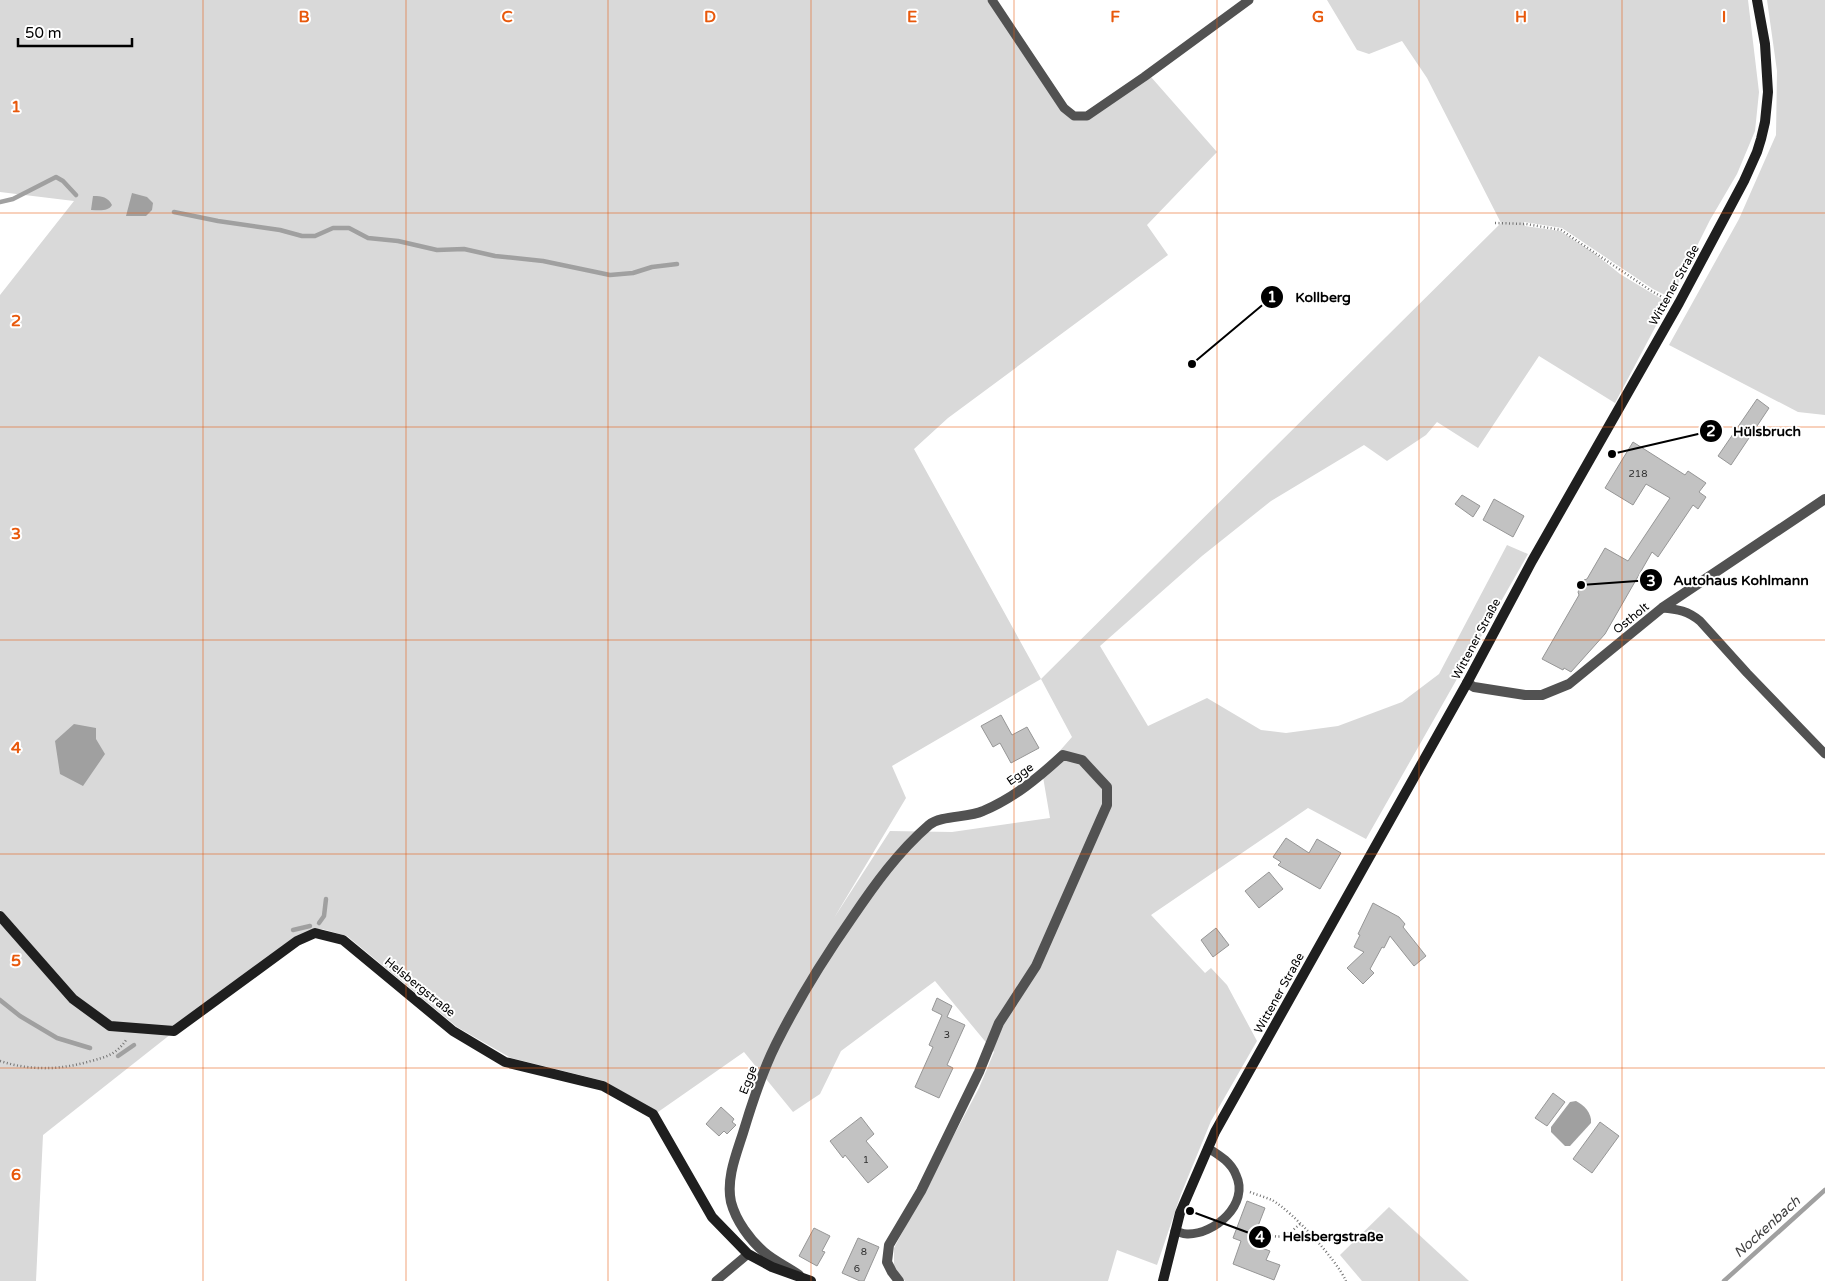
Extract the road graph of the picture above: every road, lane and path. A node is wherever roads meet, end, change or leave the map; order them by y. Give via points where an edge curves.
1 (992, 0) edge
2 (1249, 0) edge
3 (1757, 0) edge
4 (1495, 223) dead end
5 (1677, 306) junction
6 (1825, 499) edge
7 (1662, 608) junction
8 (1467, 683) junction
9 (1825, 754) edge
10 (0, 916) edge
11 (132, 1027) junction
12 (0, 1061) edge
13 (1208, 1148) junction
14 (1239, 1188) junction
15 (1300, 1224) junction
16 (1175, 1231) junction
17 (1268, 1235) dead end
18 (748, 1254) junction
19 (808, 1280) edge
20 (716, 1281) edge
21 (899, 1281) edge
22 (1163, 1281) edge
23 (1346, 1281) edge

1 - 2 lane via 1064,108 1074,116 1087,116
3 - 5 main road, Wittener Straße via 1765,44 1768,92 1761,139 1740,189
4 - 5 path via 1561,230
5 - 8 main road, Wittener Straße via 1532,561
6 - 7 street, Ostholt
7 - 8 street, Ostholt via 1579,677 1550,692 1524,695
7 - 9 lane via 1682,610 1700,621
8 - 13 main road, Wittener Straße
10 - 11 main road, Helsbergstraße via 73,999 110,1026
11 - 12 path via 120,1048 110,1056 70,1067 33,1068
11 - 18 main road, Helsbergstraße via 174,1031 296,941 315,933 344,940 453,1031 505,1062 603,1086 653,1114 712,1217
13 - 14 lane via 1227,1162 1237,1175
13 - 16 main road, Wittener Straße
14 - 15 path via 1272,1200
14 - 16 lane via 1236,1202 1225,1219 1207,1229 1187,1234
15 - 17 path via 1280,1238
15 - 23 path via 1341,1270
16 - 22 main road, Wittener Straße
18 - 19 main road, Helsbergstraße
18 - 20 lane
19 - 21 street, Egge via 764,1252 746,1232 738,1220 729,1190 732,1165 776,1045 819,965 878,879 907,844 931,823 982,812 1005,800 1034,781 1063,754 1082,760 1108,787 1107,805 1036,966 999,1023 925,1183 889,1245 888,1262

